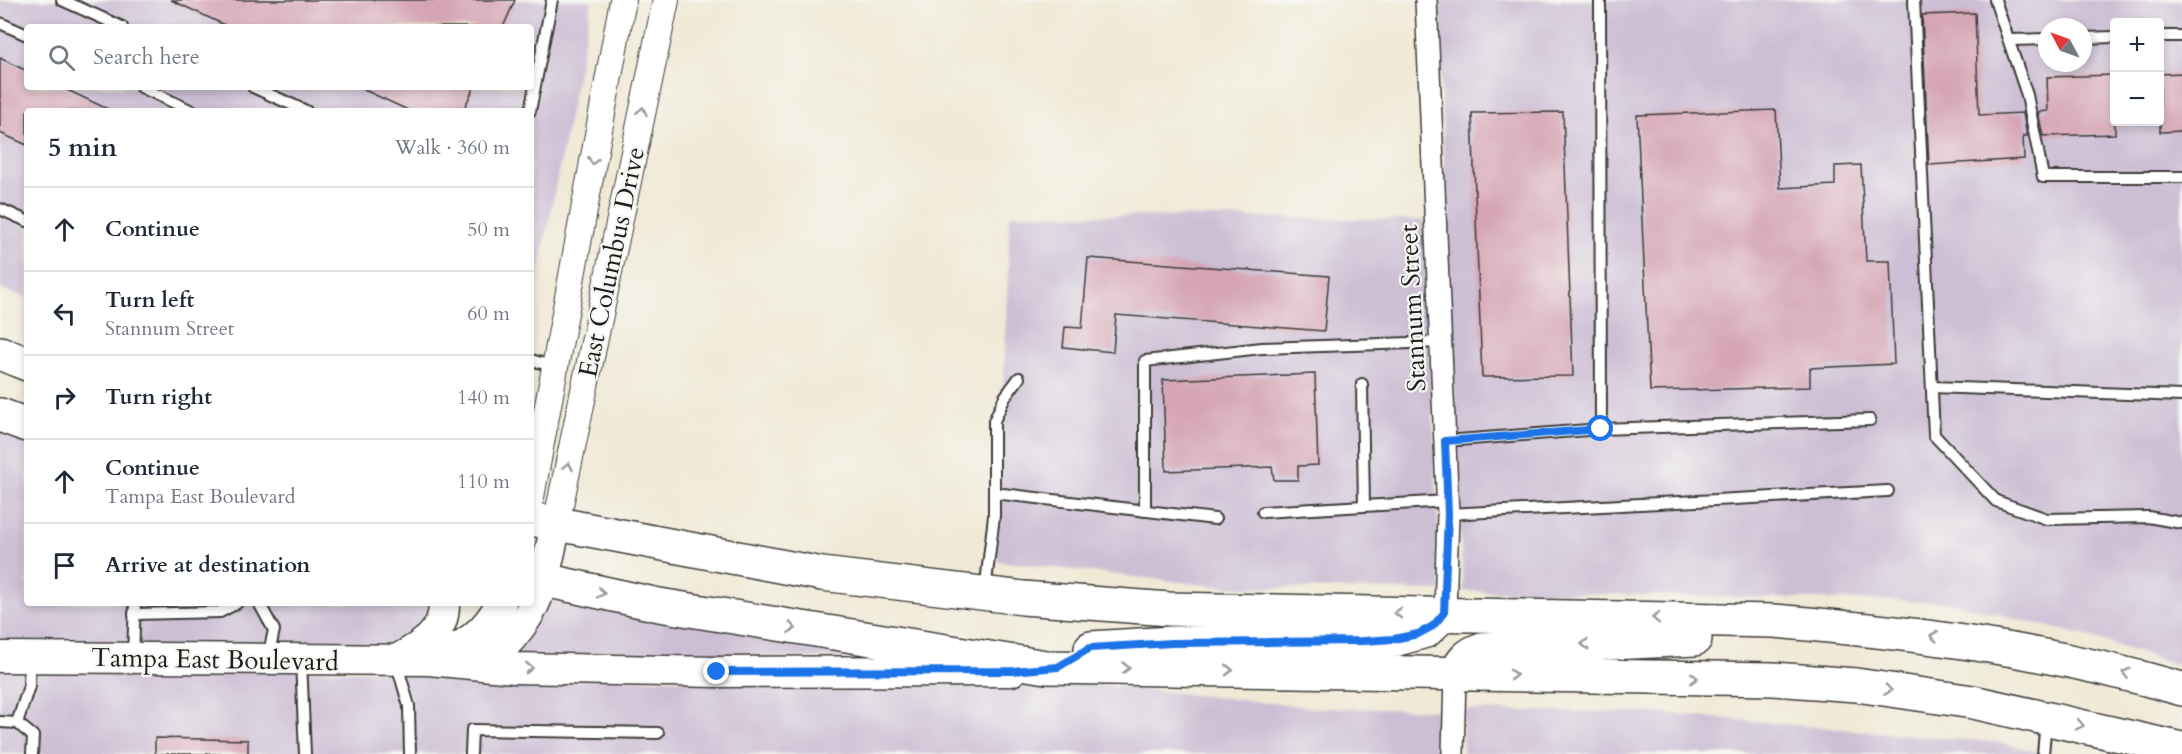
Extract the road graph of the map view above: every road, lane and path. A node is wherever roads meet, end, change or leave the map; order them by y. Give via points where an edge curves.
1 (62, 0) edge
2 (552, 0) edge
3 (622, 0) edge
4 (666, 0) edge
5 (1426, 0) edge
6 (1600, 0) edge
7 (1914, 0) edge
8 (1995, 0) edge
9 (0, 23) edge
10 (115, 24) edge
11 (24, 35) edge
12 (2164, 36) edge
13 (2182, 36) edge
14 (2110, 37) edge
15 (2092, 38) edge
16 (2038, 39) edge
17 (2008, 40) junction
18 (147, 90) edge
19 (260, 90) edge
20 (186, 108) edge
21 (299, 108) edge
22 (531, 108) edge
23 (2182, 177) edge
24 (0, 209) edge
25 (24, 220) edge
26 (1441, 342) junction
27 (0, 353) edge
28 (24, 363) edge
29 (543, 364) edge
30 (1019, 378) dead end
31 (1362, 384) dead end
32 (1932, 387) junction
33 (2182, 396) edge
34 (0, 415) edge
35 (1870, 420) dead end
36 (24, 424) edge
37 (1601, 429) junction
38 (1445, 441) junction
39 (534, 464) edge
40 (1888, 491) dead end
41 (994, 493) junction
42 (1364, 506) junction
43 (1448, 507) junction
44 (1145, 511) junction
45 (1263, 512) dead end
46 (1215, 519) dead end
47 (544, 521) edge
48 (2182, 523) edge
49 (537, 578) edge
50 (985, 594) junction
51 (231, 606) edge
52 (261, 606) edge
53 (444, 606) edge
54 (499, 606) edge
55 (134, 609) edge
56 (1444, 613) junction
57 (1808, 624) junction
58 (0, 657) edge
59 (30, 657) junction
60 (133, 658) junction
61 (267, 660) junction
62 (301, 660) junction
63 (429, 660) junction
64 (396, 661) junction
65 (484, 665) junction
66 (1052, 667) junction
67 (1455, 675) junction
68 (2182, 689) edge
69 (2046, 718) junction
70 (0, 722) edge
71 (17, 723) junction
72 (658, 734) dead end
73 (2179, 747) edge
74 (32, 754) edge
75 (304, 754) edge
76 (410, 754) edge
77 (471, 754) edge
78 (1453, 754) edge
79 (2043, 754) edge

1 - 10 lane
2 - 22 lane
3 -> 29 street, East Columbus Drive
47 -> 4 street, East Columbus Drive
5 - 26 street, Stannum Street
6 - 37 lane
7 - 32 lane
8 - 17 lane
9 - 11 lane
12 - 13 lane
14 - 15 lane
16 - 17 lane
17 - 23 lane via 2027,94 2043,177
18 - 20 lane
19 - 21 lane
24 - 25 lane
26 - 38 street, Stannum Street
26 - 44 lane via 1262,348 1145,361
27 - 28 main road
29 - 39 street, East Columbus Drive
30 - 41 lane via 994,421
31 - 42 lane
32 - 33 lane
32 - 48 lane via 1934,435 1996,501 2048,519 2148,517
34 - 36 main road
35 - 37 lane
37 - 38 lane
38 - 43 street, Stannum Street
40 - 43 lane
41 - 44 lane
41 - 50 lane
42 - 43 lane
42 - 45 lane
43 - 56 street, Stannum Street
44 - 46 lane
47 - 49 main road
47 - 50 main road via 822,574
49 - 65 main road via 537,603 521,629
49 -> 66 main road via 764,624
56 -> 50 main road via 1169,609
51 - 55 lane via 220,612
52 - 61 lane via 274,630
53 - 64 main road via 438,630 423,646
54 - 63 main road, Tampa East Boulevard via 486,626 463,647
55 - 60 lane
57 -> 56 main road
56 - 66 main road via 1426,631 1394,639 1090,648
57 -> 67 main road via 1786,636 1482,649 1470,653
68 -> 57 main road via 2032,651 1937,636
58 - 59 main road, Tampa East Boulevard
59 - 60 main road, Tampa East Boulevard
59 - 71 lane via 29,686
60 - 61 main road, Tampa East Boulevard
61 - 62 main road, Tampa East Boulevard
62 - 64 main road, Tampa East Boulevard
62 - 75 lane
63 - 64 main road, Tampa East Boulevard
63 - 65 main road, Tampa East Boulevard
64 - 76 lane via 410,706
65 -> 66 main road, Tampa East Boulevard via 717,672 1013,671
66 -> 67 main road
67 -> 69 main road via 1773,679 1856,685 1973,702
67 - 78 street
69 -> 73 main road
69 - 79 lane
70 - 71 lane
71 - 74 lane via 33,736
72 - 77 lane via 472,730

